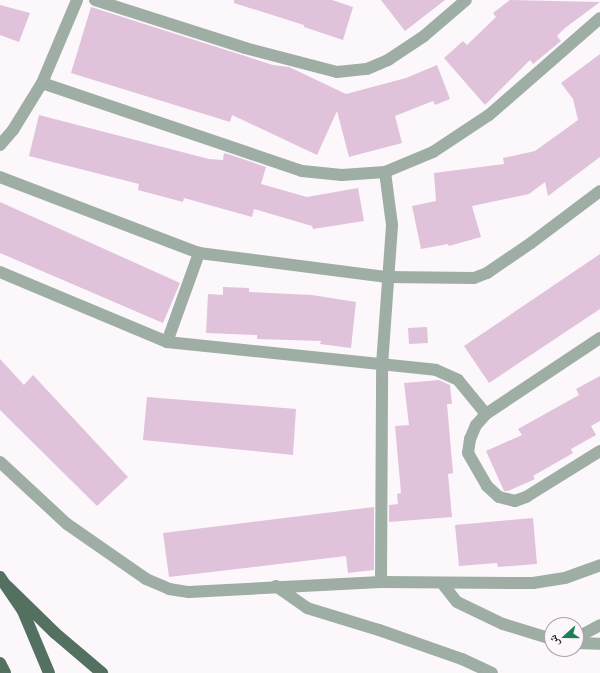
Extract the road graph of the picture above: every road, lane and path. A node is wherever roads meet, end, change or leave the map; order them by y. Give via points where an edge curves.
1 (77, 0) edge
2 (95, 0) edge
3 (466, 0) edge
4 (600, 18) edge
5 (42, 83) junction
6 (0, 145) edge
7 (385, 172) junction
8 (0, 177) edge
9 (600, 191) edge
10 (199, 253) junction
11 (0, 272) edge
12 (387, 277) junction
13 (600, 338) edge
14 (167, 342) junction
15 (382, 365) junction
16 (486, 414) junction
17 (600, 451) edge
18 (0, 462) edge
19 (600, 565) edge
20 (4, 582) edge
21 (381, 582) junction
22 (442, 583) junction
23 (276, 586) junction
24 (600, 625) edge
25 (584, 634) edge
26 (544, 637) edge
27 (584, 643) edge
28 (600, 644) edge
29 (0, 662) edge
30 (5, 673) edge
31 (50, 673) edge
32 (102, 673) edge
33 (492, 673) edge

1 - 5 street
2 - 3 street via 245,48 336,72 367,69 388,60 424,36
4 - 7 street via 489,115 434,152
5 - 6 street via 13,130
5 - 7 street via 302,171 342,175
7 - 12 street via 392,225
8 - 10 street
9 - 12 street via 532,243 474,278
10 - 12 street
10 - 14 street
11 - 14 street
12 - 15 street
13 - 16 street
14 - 15 street
15 - 16 street via 436,370 458,380
15 - 21 street
16 - 17 street via 473,432 468,453 486,486 499,496 515,500 526,498
18 - 23 street via 67,524 158,586 189,592
19 - 22 street via 565,578 533,583
20 - 31 main road via 36,636
20 - 32 main road via 55,633
21 - 22 street
21 - 23 street
22 - 26 street via 457,602 502,624
23 - 33 street via 307,608 462,659
24 - 25 street
27 - 28 street
29 - 30 main road

